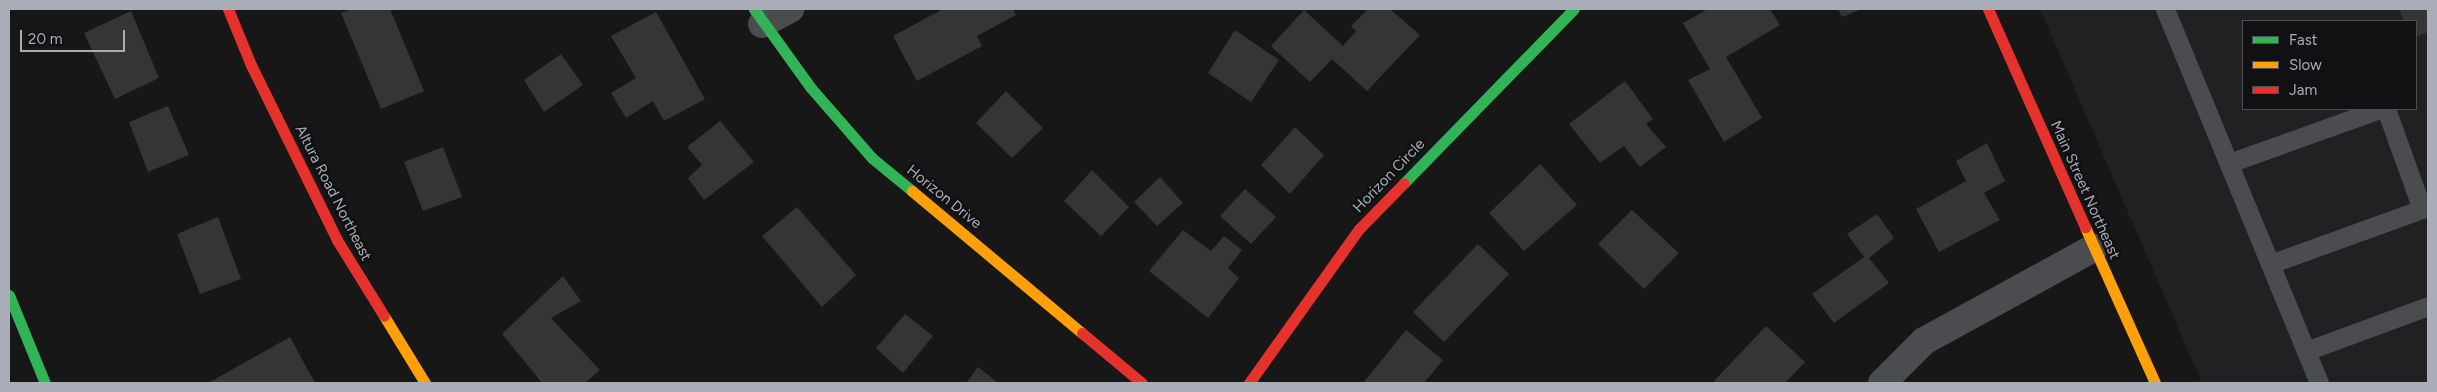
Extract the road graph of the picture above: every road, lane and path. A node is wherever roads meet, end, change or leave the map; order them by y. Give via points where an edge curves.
1 (228, 9) edge
2 (790, 9) edge
3 (1574, 9) edge
4 (1988, 9) edge
5 (2165, 9) edge
6 (758, 17) edge
7 (2377, 110) edge
8 (2386, 110) edge
9 (2228, 163) junction
10 (2094, 248) junction
11 (2270, 264) junction
12 (9, 295) edge
13 (2428, 306) edge
14 (2306, 351) junction
15 (46, 383) edge
16 (425, 383) edge
17 (1142, 383) edge
18 (1249, 383) edge
19 (1882, 383) edge
20 (2155, 383) edge
21 (2319, 383) edge

1 - 16 street, Altura Road Northeast via 251,65 337,240
2 - 6 street
3 - 18 street, Horizon Circle via 1358,229
4 - 10 street, Main Street Northeast
5 - 9 lane
6 - 17 street, Horizon Drive via 872,158
7 - 9 lane
8 - 11 lane via 2422,208
9 - 11 lane
10 - 19 street via 1924,341
10 - 20 street, Main Street Northeast
11 - 14 lane
12 - 15 street
13 - 14 lane
14 - 21 lane

